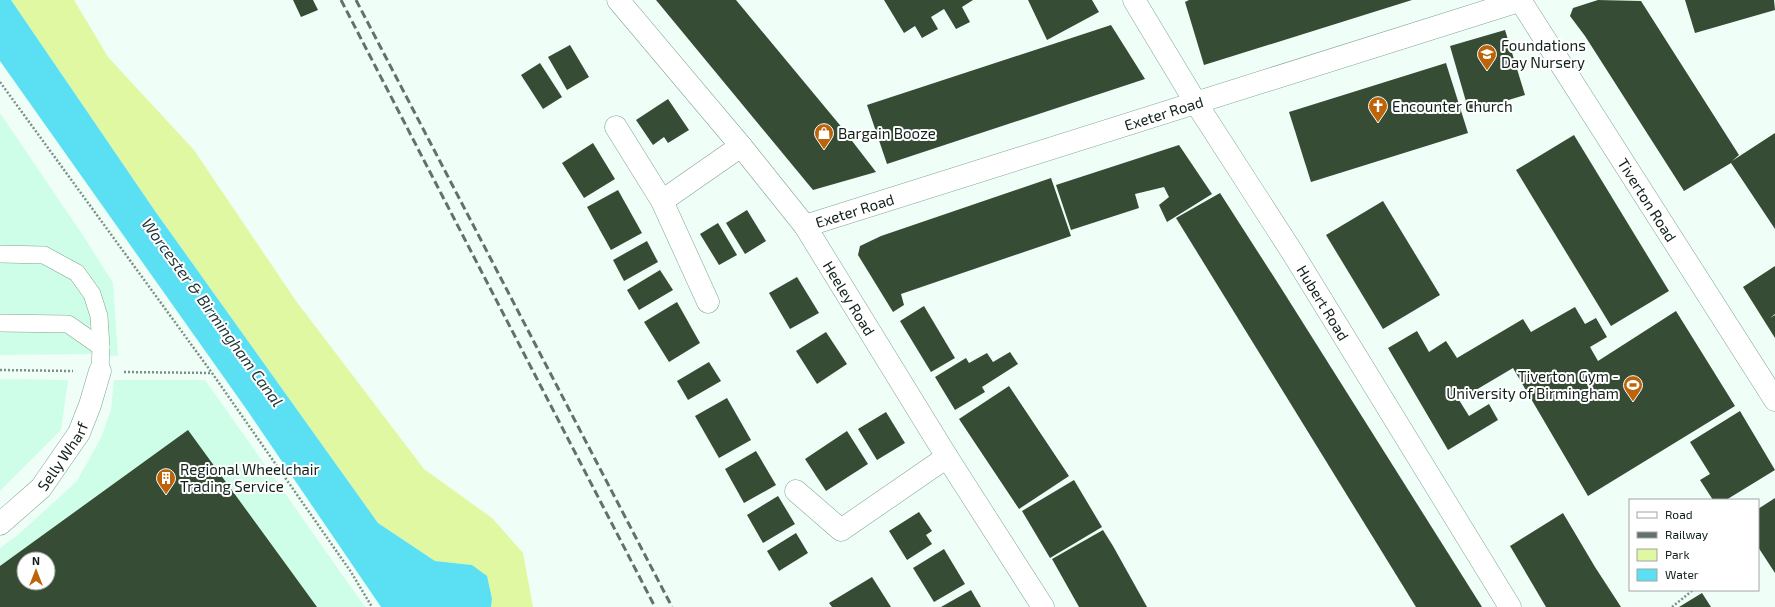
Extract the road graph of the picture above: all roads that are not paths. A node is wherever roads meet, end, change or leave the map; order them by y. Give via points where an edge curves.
1 (618, 0) edge
2 (1134, 0) edge
3 (1521, 0) edge
4 (1196, 103) junction
5 (616, 127) dead end
6 (741, 146) junction
7 (662, 201) junction
8 (804, 226) junction
9 (0, 254) edge
10 (708, 302) dead end
11 (0, 323) edge
12 (101, 346) junction
13 (100, 371) joint
14 (1775, 400) edge
15 (947, 457) junction
16 (796, 491) dead end
17 (0, 524) edge
18 (1043, 607) edge
19 (1510, 607) edge

1 - 6 street, Heeley Road
2 - 4 street, Hubert Road
3 - 4 street, Exeter Road
3 - 14 street, Tiverton Road
4 - 8 street, Exeter Road
4 - 19 street, Hubert Road via 1298,262
5 - 7 street
6 - 7 street
6 - 8 street, Heeley Road
7 - 10 street
8 - 15 street, Heeley Road
9 - 12 lane via 44,255 77,273 92,294 99,316
11 - 12 lane via 68,324
12 - 13 lane
13 - 17 street, Selly Wharf via 79,433 41,488
15 - 16 street via 841,530
15 - 18 street, Heeley Road

